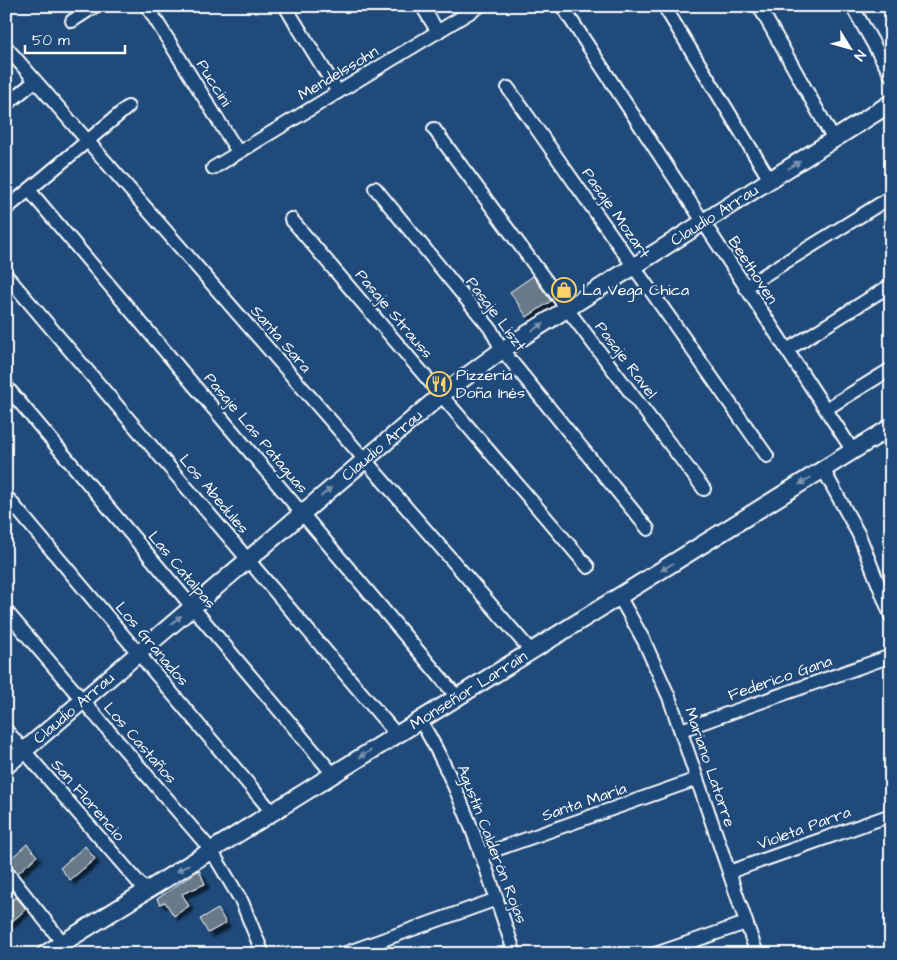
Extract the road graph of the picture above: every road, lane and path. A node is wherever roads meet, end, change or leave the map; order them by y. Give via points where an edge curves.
1 (95, 6) edge
2 (147, 6) edge
3 (285, 6) edge
4 (422, 6) edge
5 (480, 6) edge
6 (562, 6) edge
7 (664, 6) edge
8 (759, 6) edge
9 (852, 6) edge
10 (72, 21) dead end
11 (438, 32) junction
12 (6, 47) edge
13 (891, 75) edge
14 (36, 81) junction
15 (508, 88) dead end
16 (338, 92) junction
17 (891, 103) edge
18 (6, 105) edge
19 (128, 107) dead end
20 (434, 129) dead end
21 (834, 140) junction
22 (88, 141) junction
23 (238, 152) junction
24 (213, 168) dead end
25 (770, 180) junction
26 (375, 188) dead end
27 (29, 190) junction
28 (891, 197) edge
29 (6, 209) edge
30 (291, 219) dead end
31 (702, 223) junction
32 (634, 266) junction
33 (6, 275) edge
34 (891, 285) edge
35 (745, 288) junction
36 (567, 309) junction
37 (502, 350) junction
38 (787, 350) junction
39 (891, 369) edge
40 (6, 386) edge
41 (441, 395) junction
42 (826, 410) junction
43 (891, 427) edge
44 (853, 451) junction
45 (767, 456) dead end
46 (364, 460) junction
47 (823, 469) junction
48 (704, 489) dead end
49 (6, 496) edge
50 (302, 513) junction
51 (648, 529) dead end
52 (248, 559) junction
53 (588, 567) dead end
54 (887, 592) edge
55 (619, 596) junction
56 (192, 607) junction
57 (6, 611) edge
58 (891, 616) edge
59 (531, 651) junction
60 (138, 653) junction
61 (891, 656) edge
62 (457, 697) junction
63 (82, 701) junction
64 (420, 720) junction
65 (6, 730) edge
66 (680, 730) junction
67 (396, 735) junction
68 (24, 751) junction
69 (6, 766) edge
70 (333, 774) junction
71 (697, 779) junction
72 (272, 812) junction
73 (891, 815) edge
74 (211, 850) junction
75 (481, 855) junction
76 (6, 871) edge
77 (729, 872) junction
78 (146, 891) junction
79 (497, 899) junction
80 (746, 923) junction
81 (63, 943) junction
82 (45, 954) edge
83 (263, 954) edge
84 (343, 954) edge
85 (516, 954) edge
86 (655, 954) edge
87 (757, 954) edge

1 - 10 street
2 - 23 street, Puccini
3 - 16 street
4 - 11 street
5 - 11 street, Mendelssohn
6 - 31 street, Beethoven
7 - 25 street
8 - 21 street
9 - 13 street
11 - 16 street, Mendelssohn
12 - 14 street, Santa Sara
14 - 18 street
14 - 22 street, Santa Sara
15 - 32 street, Pasaje Mozart
16 - 23 street, Mendelssohn
17 - 21 street, Claudio Arrau
19 - 22 street
20 - 36 street, Pasaje Ravel
25 -> 21 street, Claudio Arrau
22 - 27 street
22 - 46 street, Santa Sara
23 - 24 street, Mendelssohn
25 - 31 street, Claudio Arrau
26 - 37 street, Pasaje Liszt via 490,328
27 - 29 street
27 - 50 street, Pasaje Las Pataguas
28 - 35 street
30 - 41 street, Pasaje Strauss
31 - 32 street, Claudio Arrau
31 - 35 street, Beethoven
32 - 36 street, Claudio Arrau
32 - 45 street, Pasaje Mozart
33 - 52 street, Los Abedules
34 - 38 street
35 - 38 street, Beethoven
37 -> 36 street, Claudio Arrau
36 - 48 street, Pasaje Ravel
37 - 41 street, Claudio Arrau
37 - 51 street, Pasaje Liszt
38 - 42 street, Beethoven
39 - 42 street
40 - 56 street, Las Catalpas
41 - 46 street, Claudio Arrau
41 - 53 street, Pasaje Strauss
42 - 44 street, Beethoven
43 - 44 street, Monseñor Larraín
44 - 47 street, Monseñor Larraín
50 -> 46 street, Claudio Arrau
46 - 59 street, Santa Sara
47 - 54 street
47 -> 55 street, Monseñor Larraín
49 - 60 street, Los Granados
50 - 52 street, Claudio Arrau
50 - 62 street, Pasaje Las Pataguas
52 - 56 street, Claudio Arrau
52 - 67 street, Los Abedules
54 - 58 street
55 - 59 street, Monseñor Larraín
55 - 66 street, Mariano Latorre via 655,664
60 -> 56 street, Claudio Arrau
56 - 70 street, Las Catalpas
57 - 63 street, Los Castaños
59 - 62 street, Monseñor Larraín
60 - 63 street, Claudio Arrau
60 - 72 street, Los Granados
61 - 66 street, Federico Gana
62 - 64 street, Monseñor Larraín
63 - 68 street, Claudio Arrau
63 - 74 street, Los Castaños
64 - 67 street, Monseñor Larraín
64 - 75 street, Agustín Calderón Rojas via 446,766
65 - 68 street, San Florencio
66 - 71 street, Mariano Latorre
67 -> 70 street, Monseñor Larraín
68 - 69 street, Claudio Arrau
68 - 78 street, San Florencio
70 - 72 street, Monseñor Larraín
71 - 75 street, Santa María
71 - 77 street, Mariano Latorre
72 - 74 street, Monseñor Larraín
73 - 77 street, Violeta Parra
74 -> 78 street, Monseñor Larraín
74 - 83 street, Los Castaños via 242,902
75 - 79 street, Agustín Calderón Rojas
76 - 81 street
77 - 80 street, Mariano Latorre
78 - 81 street, Monseñor Larraín
79 - 84 street
79 - 85 street, Agustín Calderón Rojas
80 - 86 street
80 - 87 street, Mariano Latorre
81 - 82 street, Monseñor Larraín

